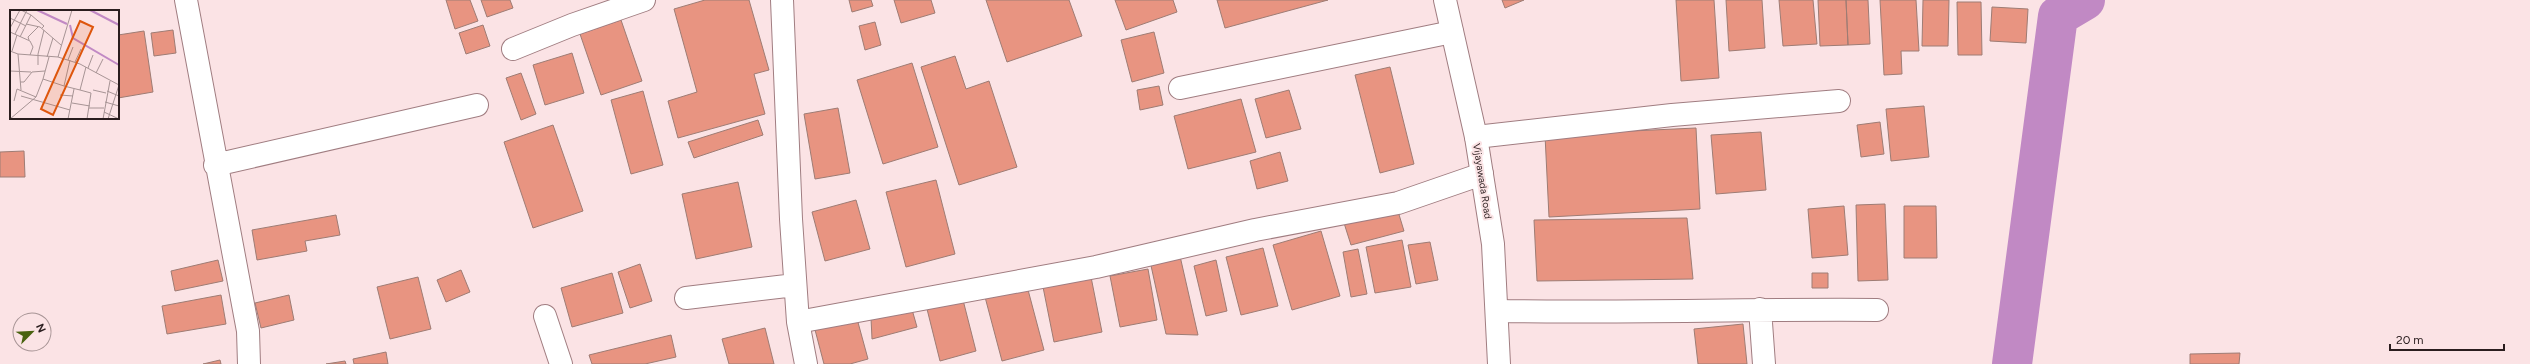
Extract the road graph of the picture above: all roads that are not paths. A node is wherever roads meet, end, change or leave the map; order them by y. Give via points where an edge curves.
1 (186, 0) edge
2 (644, 0) edge
3 (782, 0) edge
4 (1445, 0) edge
5 (1452, 32) junction
6 (513, 49) dead end
7 (1180, 88) dead end
8 (1839, 101) dead end
9 (476, 104) dead end
10 (1476, 137) junction
11 (215, 165) junction
12 (1482, 174) junction
13 (795, 285) junction
14 (686, 298) dead end
15 (1760, 309) junction
16 (1877, 310) dead end
17 (1497, 311) junction
18 (545, 316) dead end
19 (798, 322) junction
20 (249, 364) edge
21 (561, 364) edge
22 (806, 364) edge
23 (1499, 364) edge
24 (1764, 364) edge

1 - 11 street
2 - 6 street via 572,24
3 - 13 street
4 - 5 street, Vijayawada Road
5 - 7 street
5 - 10 street, Vijayawada Road
8 - 10 street via 1672,115
9 - 11 street
10 - 12 street, Vijayawada Road
11 - 20 street via 248,331
12 - 17 street, Vijayawada Road via 1493,244
12 - 19 street via 1398,203 1255,230 1096,267
13 - 14 street
13 - 19 street
15 - 16 street
15 - 17 street via 1620,313
15 - 24 street
17 - 23 street, Vijayawada Road
18 - 21 street
19 - 22 street

